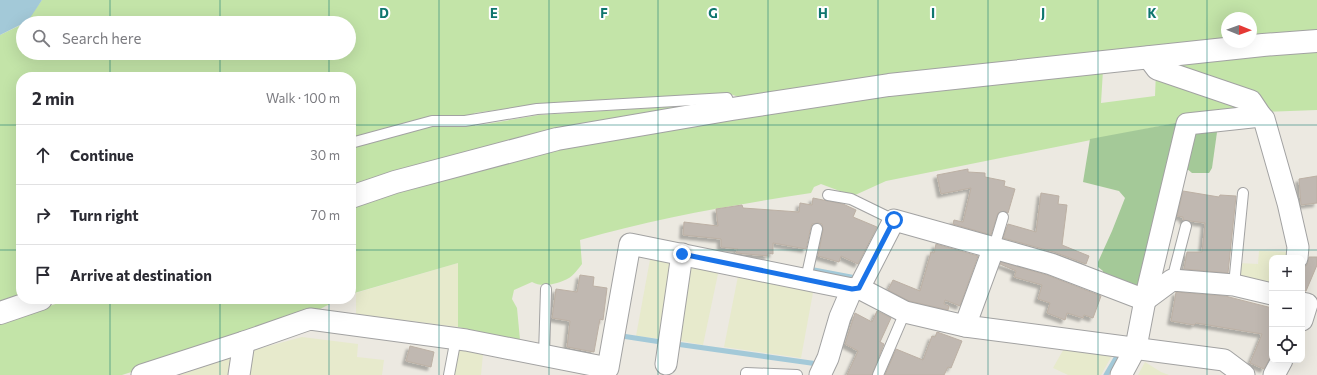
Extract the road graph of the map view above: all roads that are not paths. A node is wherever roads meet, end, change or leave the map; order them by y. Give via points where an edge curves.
1 (1317, 41) edge
2 (1148, 57) junction
3 (732, 109) junction
4 (1261, 116) junction
5 (356, 142) edge
6 (1243, 193) dead end
7 (356, 195) edge
8 (828, 195) dead end
9 (1003, 217) dead end
10 (894, 220) junction
11 (1186, 226) dead end
12 (817, 229) dead end
13 (994, 247) junction
14 (682, 254) junction
15 (1297, 255) edge
16 (806, 280) junction
17 (1172, 280) junction
18 (1234, 285) junction
19 (856, 288) junction
20 (546, 289) dead end
21 (1269, 293) edge
22 (1145, 300) junction
23 (26, 304) edge
24 (905, 312) junction
25 (0, 313) edge
26 (965, 326) junction
27 (456, 338) junction
28 (244, 342) junction
29 (1136, 347) junction
30 (544, 355) junction
31 (1280, 363) edge
32 (585, 370) edge
33 (665, 370) edge
34 (142, 375) edge
35 (239, 375) edge
36 (449, 375) edge
37 (746, 375) edge
38 (797, 375) edge
39 (820, 375) edge
40 (878, 375) edge
41 (1121, 375) edge
42 (1244, 375) edge
43 (1274, 375) edge

1 - 2 street
2 - 3 street via 889,85
2 - 4 street via 1156,69 1251,100
3 - 5 lane via 727,98 537,109 465,121 432,121
3 - 7 street via 557,139 395,182
4 - 15 street via 1288,202 1298,247
4 - 22 street via 1187,124
6 - 18 lane
8 - 10 lane via 851,199
9 - 13 lane
10 - 13 street
10 - 19 street
11 - 17 lane
12 - 16 lane
13 - 22 street via 1051,264
13 - 26 street
14 - 16 street
14 - 32 street via 630,244 608,368
14 - 33 street
16 - 19 street
17 - 18 street
17 - 22 street
18 - 21 street
19 - 24 street
19 - 39 street via 840,317 828,358
20 - 30 lane
22 - 29 street
23 - 25 street
24 - 26 street
24 - 40 lane
26 - 29 street
27 - 28 street via 310,319
27 - 30 street
27 - 36 lane
28 - 34 street
28 - 35 street
29 - 41 street
29 - 42 street via 1224,360
30 - 32 street
31 - 43 street
37 - 38 lane

